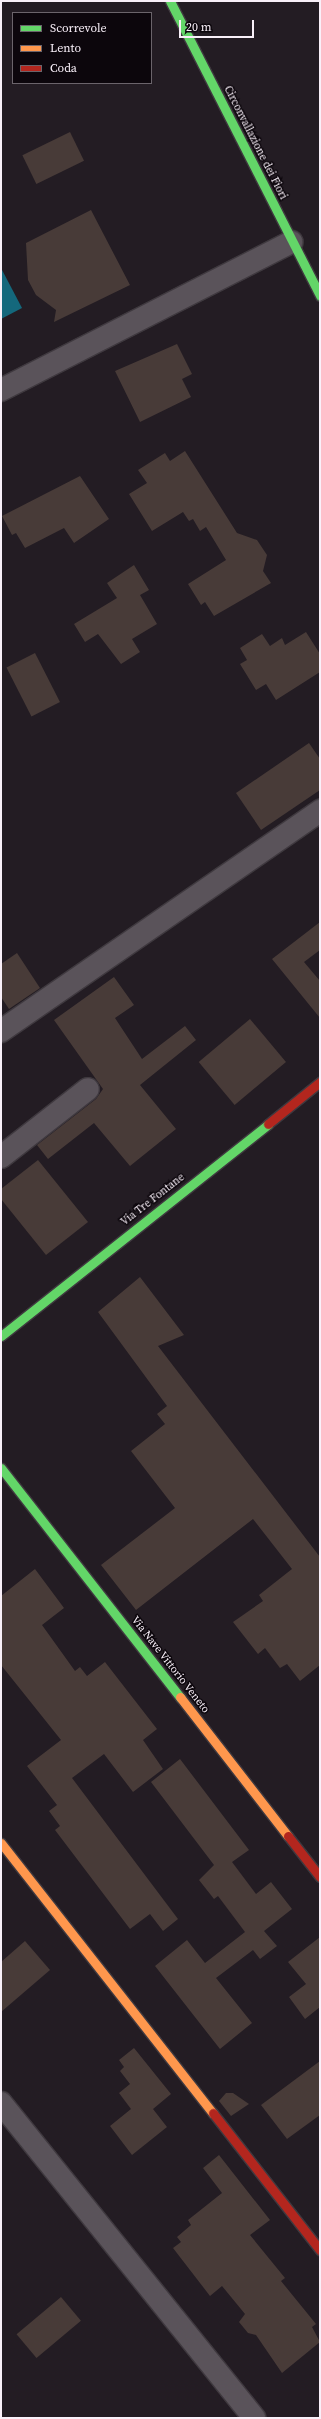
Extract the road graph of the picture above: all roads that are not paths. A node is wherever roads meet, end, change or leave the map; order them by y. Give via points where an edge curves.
1 (170, 1) edge
2 (292, 242) junction
3 (320, 296) edge
4 (1, 390) edge
5 (320, 811) edge
6 (1, 1031) edge
7 (320, 1082) edge
8 (88, 1089) dead end
9 (1, 1157) edge
10 (1, 1336) edge
11 (1, 1468) edge
12 (1, 1843) edge
13 (320, 1877) edge
14 (1, 2103) edge
15 (320, 2250) edge
16 (254, 2418) edge

1 - 2 street, Circonvallazione dei Fiori
2 - 3 street, Circonvallazione dei Fiori
2 - 4 street
5 - 6 street
7 - 10 street, Via Tre Fontane
8 - 9 street
11 - 13 street, Via Nave Vittorio Veneto
12 - 15 street
14 - 16 street

